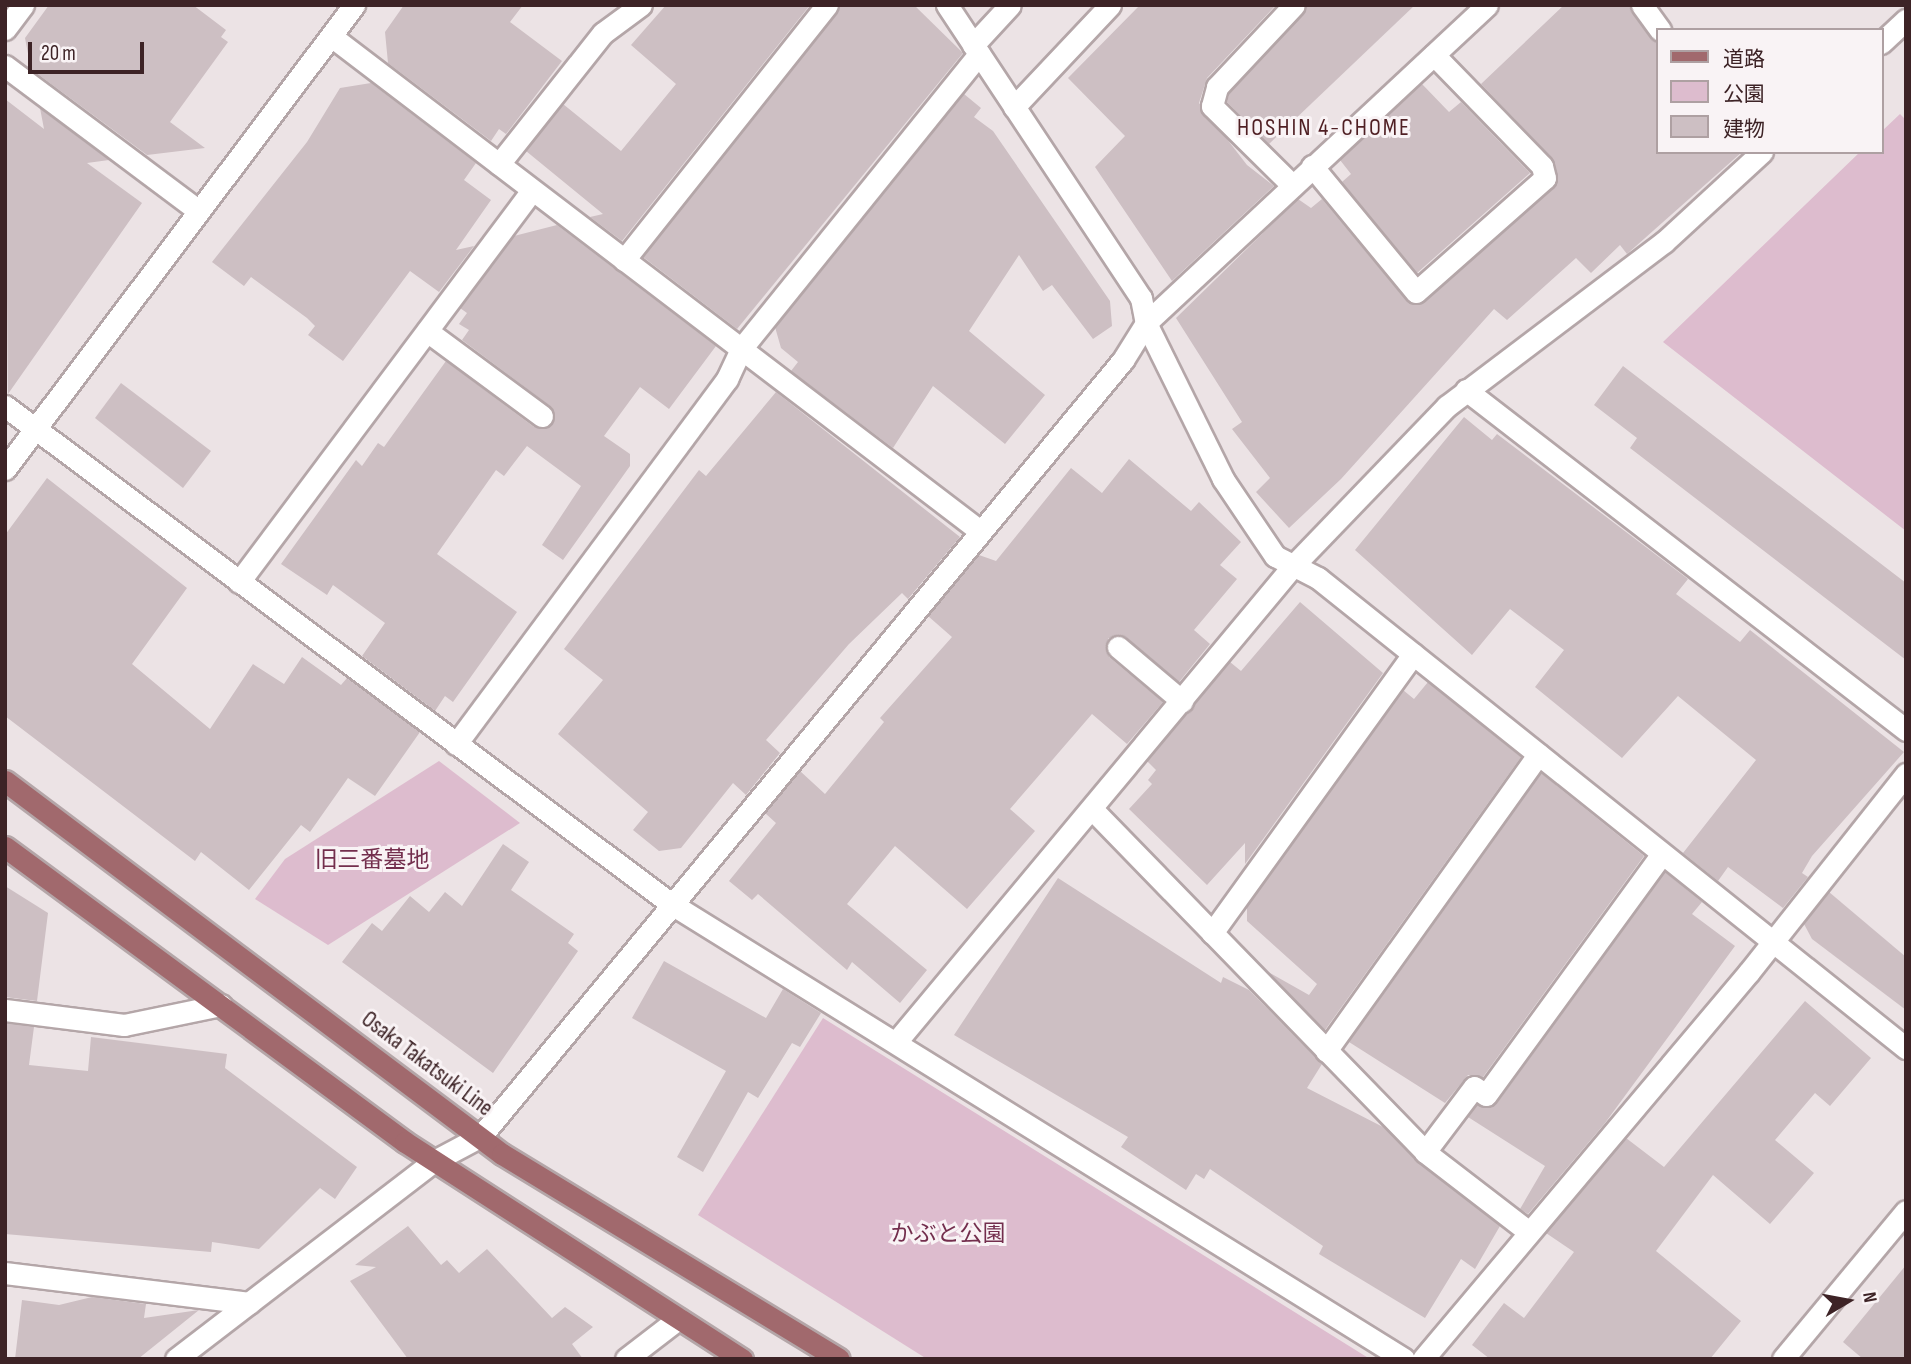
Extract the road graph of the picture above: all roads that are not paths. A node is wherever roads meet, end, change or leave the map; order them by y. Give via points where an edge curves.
1 (23, 5) edge
2 (354, 5) edge
3 (641, 5) edge
4 (827, 5) edge
5 (947, 5) edge
6 (1010, 5) edge
7 (1110, 5) edge
8 (1294, 5) edge
9 (1487, 5) edge
10 (1642, 5) edge
11 (1906, 20) edge
12 (1659, 28) edge
13 (5, 29) edge
14 (331, 36) junction
15 (1883, 41) edge
16 (976, 50) junction
17 (1434, 55) junction
18 (5, 66) edge
19 (1014, 107) junction
20 (1760, 154) edge
21 (499, 164) junction
22 (1312, 166) junction
23 (1291, 184) junction
24 (532, 190) junction
25 (199, 211) junction
26 (624, 260) junction
27 (1146, 323) junction
28 (427, 331) junction
29 (741, 349) junction
30 (1466, 390) junction
31 (5, 406) edge
32 (542, 416) dead end
33 (35, 429) junction
34 (5, 469) edge
35 (980, 531) junction
36 (1292, 567) junction
37 (239, 582) junction
38 (1118, 646) dead end
39 (1413, 653) junction
40 (1182, 701) junction
41 (1906, 730) edge
42 (456, 744) junction
43 (1539, 754) junction
44 (1906, 774) edge
45 (5, 781) edge
46 (1092, 808) junction
47 (5, 848) edge
48 (1662, 854) junction
49 (670, 903) junction
50 (1212, 933) junction
51 (1771, 941) junction
52 (221, 1005) junction
53 (5, 1010) edge
54 (896, 1042) junction
55 (1906, 1048) edge
56 (1326, 1051) junction
57 (481, 1136) junction
58 (1426, 1153) junction
59 (434, 1161) junction
60 (1906, 1212) edge
61 (1529, 1232) junction
62 (5, 1273) edge
63 (248, 1303) junction
64 (678, 1319) junction
65 (176, 1359) edge
66 (626, 1359) edge
67 (742, 1359) edge
68 (839, 1359) edge
69 (1404, 1359) edge
70 (1423, 1359) edge
71 (1783, 1359) edge

1 - 13 street
2 - 14 street
3 - 21 street via 603,33
4 - 26 street
5 - 16 street
6 - 16 street
7 - 19 street
8 - 23 street via 1217,87 1212,106
9 - 17 street
10 - 12 street
11 - 15 street
14 - 21 street
14 - 25 street
16 - 19 street
16 - 29 street
17 - 22 street
17 - 22 street via 1542,166 1545,178 1416,292
18 - 25 street
19 - 27 street via 1141,298
20 - 30 street via 1664,242
21 - 24 street
22 - 23 street
23 - 27 street
24 - 26 street
24 - 28 street
25 - 33 street
26 - 29 street
27 - 35 street via 1123,360
27 - 36 street via 1223,479 1275,556
28 - 32 street
28 - 37 street
29 - 35 street
29 - 42 street via 727,379
30 - 36 street
30 - 41 street
31 - 33 street
33 - 34 street
33 - 37 street
35 - 49 street
36 - 39 street via 1318,578
36 - 40 street
37 - 42 street
38 - 40 street
39 - 43 street
39 - 50 street
40 - 46 street
42 - 49 street
43 - 48 street
43 - 56 street
44 - 51 street
45 - 57 main road, Osaka Takatsuki Line
46 - 50 street
46 - 54 street
47 - 52 main road
48 - 51 street
48 - 58 street via 1486,1095 1474,1087
49 - 54 street
49 - 57 street
50 - 56 street
51 - 55 street
51 - 61 street
52 - 53 street via 124,1025
52 - 59 main road
54 - 69 street
56 - 58 street
57 - 59 street
57 - 68 main road, Osaka Takatsuki Line
58 - 61 street
59 - 63 street
59 - 64 main road
60 - 71 street
61 - 70 street
62 - 63 street
63 - 65 street
64 - 66 street
64 - 67 main road

